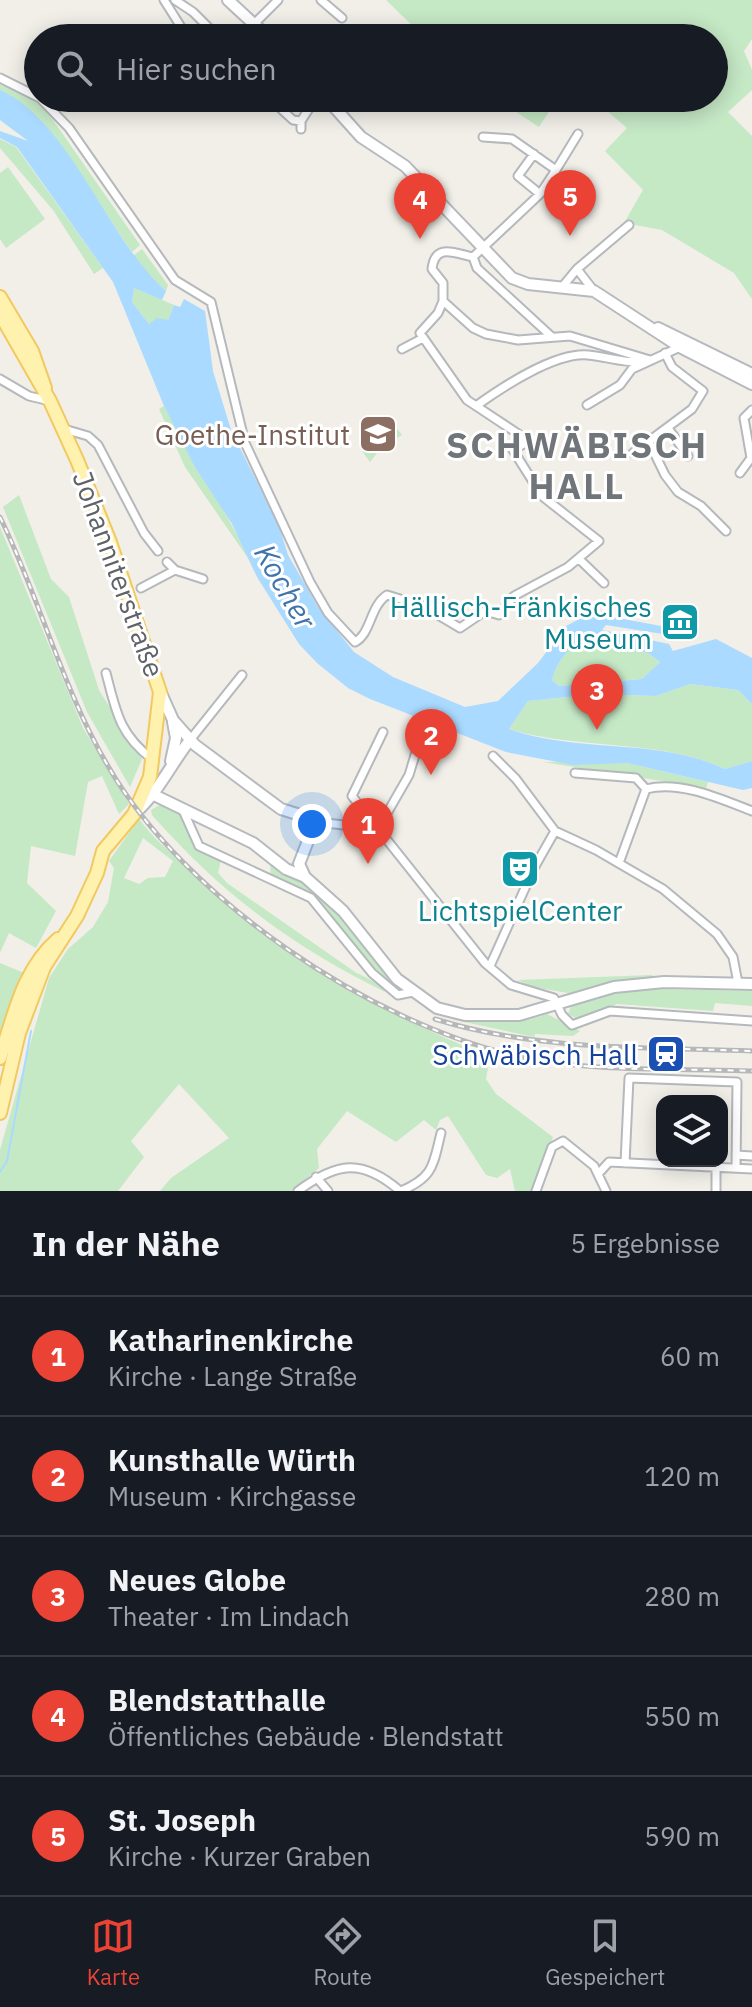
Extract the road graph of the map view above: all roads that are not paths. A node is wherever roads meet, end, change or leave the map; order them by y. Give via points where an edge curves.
1 (164, 0) edge
2 (175, 0) edge
3 (228, 0) edge
4 (278, 0) edge
5 (321, 0) edge
6 (342, 18) dead end
7 (255, 23) joint
8 (179, 24) edge
9 (203, 24) edge
10 (0, 78) edge
11 (24, 90) edge
12 (54, 112) edge
13 (284, 112) edge
14 (308, 112) edge
15 (339, 112) edge
16 (578, 134) dead end
17 (483, 137) dead end
18 (534, 154) junction
19 (556, 170) junction
20 (540, 194) junction
21 (629, 225) dead end
22 (477, 253) junction
23 (577, 269) junction
24 (562, 287) junction
25 (594, 291) junction
26 (0, 297) edge
27 (443, 301) junction
28 (0, 314) edge
29 (641, 321) junction
30 (656, 333) junction
31 (422, 336) junction
32 (552, 337) junction
33 (695, 344) junction
34 (680, 347) junction
35 (402, 349) dead end
36 (663, 354) junction
37 (648, 361) junction
38 (752, 374) edge
39 (0, 379) edge
40 (752, 384) edge
41 (49, 398) junction
42 (587, 405) dead end
43 (476, 406) junction
44 (752, 410) edge
45 (668, 428) junction
46 (64, 429) junction
47 (649, 442) junction
48 (633, 453) dead end
49 (688, 456) dead end
50 (740, 473) dead end
51 (726, 531) dead end
52 (158, 551) dead end
53 (579, 559) junction
54 (167, 562) dead end
55 (175, 570) junction
56 (203, 579) dead end
57 (604, 583) dead end
58 (141, 588) dead end
59 (106, 673) dead end
60 (242, 675) dead end
61 (160, 692) junction
62 (173, 720) junction
63 (383, 732) dead end
64 (190, 740) junction
65 (419, 742) dead end
66 (493, 756) dead end
67 (154, 760) junction
68 (170, 765) junction
69 (575, 773) dead end
70 (150, 777) junction
71 (646, 789) junction
72 (154, 795) junction
73 (182, 808) junction
74 (752, 811) edge
75 (134, 814) junction
76 (370, 821) junction
77 (317, 822) junction
78 (378, 829) junction
79 (555, 831) junction
80 (619, 863) junction
81 (299, 864) junction
82 (286, 869) junction
83 (305, 877) junction
84 (70, 929) junction
85 (490, 966) junction
86 (738, 983) junction
87 (752, 984) edge
88 (413, 992) junction
89 (557, 1005) junction
90 (752, 1021) edge
91 (0, 1058) edge
92 (0, 1113) edge
93 (441, 1133) dead end
94 (736, 1155) junction
95 (752, 1156) edge
96 (625, 1163) junction
97 (716, 1168) junction
98 (736, 1168) junction
99 (752, 1169) edge
100 (599, 1173) junction
101 (316, 1177) junction
102 (298, 1191) edge
103 (328, 1191) edge
104 (401, 1191) edge
105 (536, 1191) edge
106 (606, 1191) edge
107 (716, 1191) edge

1 - 8 street
2 - 9 street
3 - 7 street
4 - 7 street
5 - 6 street
10 - 11 street
12 - 53 street via 175,280 211,302 245,443 310,582 351,640 357,642 380,600 392,594 460,628 485,611 499,615 521,591
13 - 14 street via 301,125
15 - 22 street via 361,137 412,173
16 - 19 street
17 - 18 street via 512,139
18 - 19 street
18 - 20 street via 518,176
19 - 20 street
20 - 22 street
21 - 23 street
22 - 24 street via 512,278
22 - 27 street via 450,250 434,259 432,269 443,283
22 - 32 street via 477,268
23 - 24 street
23 - 25 street
24 - 25 street
25 - 29 street
26 - 41 main road, Johanniterstraße via 32,351
27 - 31 street
27 - 32 street via 486,334 518,340
28 - 41 main road, Johanniterstraße
29 - 30 street
29 - 33 street
30 - 34 street
30 - 36 street
31 - 35 street
31 - 43 street
32 - 37 street via 585,339
33 - 34 street
33 - 38 street
34 - 36 street
34 - 40 street
36 - 37 street
36 - 45 street via 703,391 692,409
37 - 42 street
37 - 43 street via 576,356 508,383
39 - 41 street via 29,396
41 - 46 main road, Johanniterstraße
43 - 53 street via 529,441 513,450 542,496 599,541
44 - 50 street via 744,418 751,458
45 - 47 street
45 - 49 street
46 - 52 street via 98,445
46 - 61 main road, Johanniterstraße via 110,542
47 - 48 street
47 - 51 street via 678,492
53 - 57 street
54 - 55 street
55 - 56 street
55 - 58 street
59 - 67 street via 119,725
60 - 64 street
61 - 62 street
61 - 67 main road, Johanniterstraße
62 - 64 street
62 - 68 street via 176,738
63 - 76 street via 352,796
64 - 68 street
64 - 77 street via 281,809
65 - 78 street via 409,775
66 - 79 street
67 - 70 main road, Johanniterstraße
68 - 70 street
68 - 72 street
69 - 71 street via 636,778
70 - 75 main road, Johanniterstraße
71 - 74 street via 707,794
71 - 80 street
72 - 73 street
72 - 75 street
73 - 82 street via 253,843
73 - 88 street via 199,846 311,898 372,973 398,995
75 - 84 main road, Johanniterstraße via 103,851
76 - 77 street via 361,827
76 - 78 street
77 - 81 street
78 - 85 street
79 - 80 street
79 - 85 street
80 - 86 street via 677,898 717,934 733,957
81 - 82 street
81 - 83 street
82 - 83 street
83 - 88 street via 343,911
84 - 91 main road via 40,955 31,971
84 - 92 main road, Johanniterstraße via 38,982 19,1033
85 - 89 street via 511,985 554,998
86 - 87 street
86 - 89 street via 614,987
88 - 89 street via 437,1008 465,1015 519,1015
89 - 90 street via 572,1025 610,1011
93 - 104 street via 432,1168 422,1182
94 - 95 street
94 - 96 street via 737,1082 629,1078
94 - 98 street
96 - 97 street
96 - 100 street via 609,1162
97 - 98 street
97 - 107 street
98 - 99 street
100 - 105 street via 568,1143 558,1142
100 - 106 street
101 - 102 street
101 - 103 street
101 - 104 street via 335,1168 369,1170

